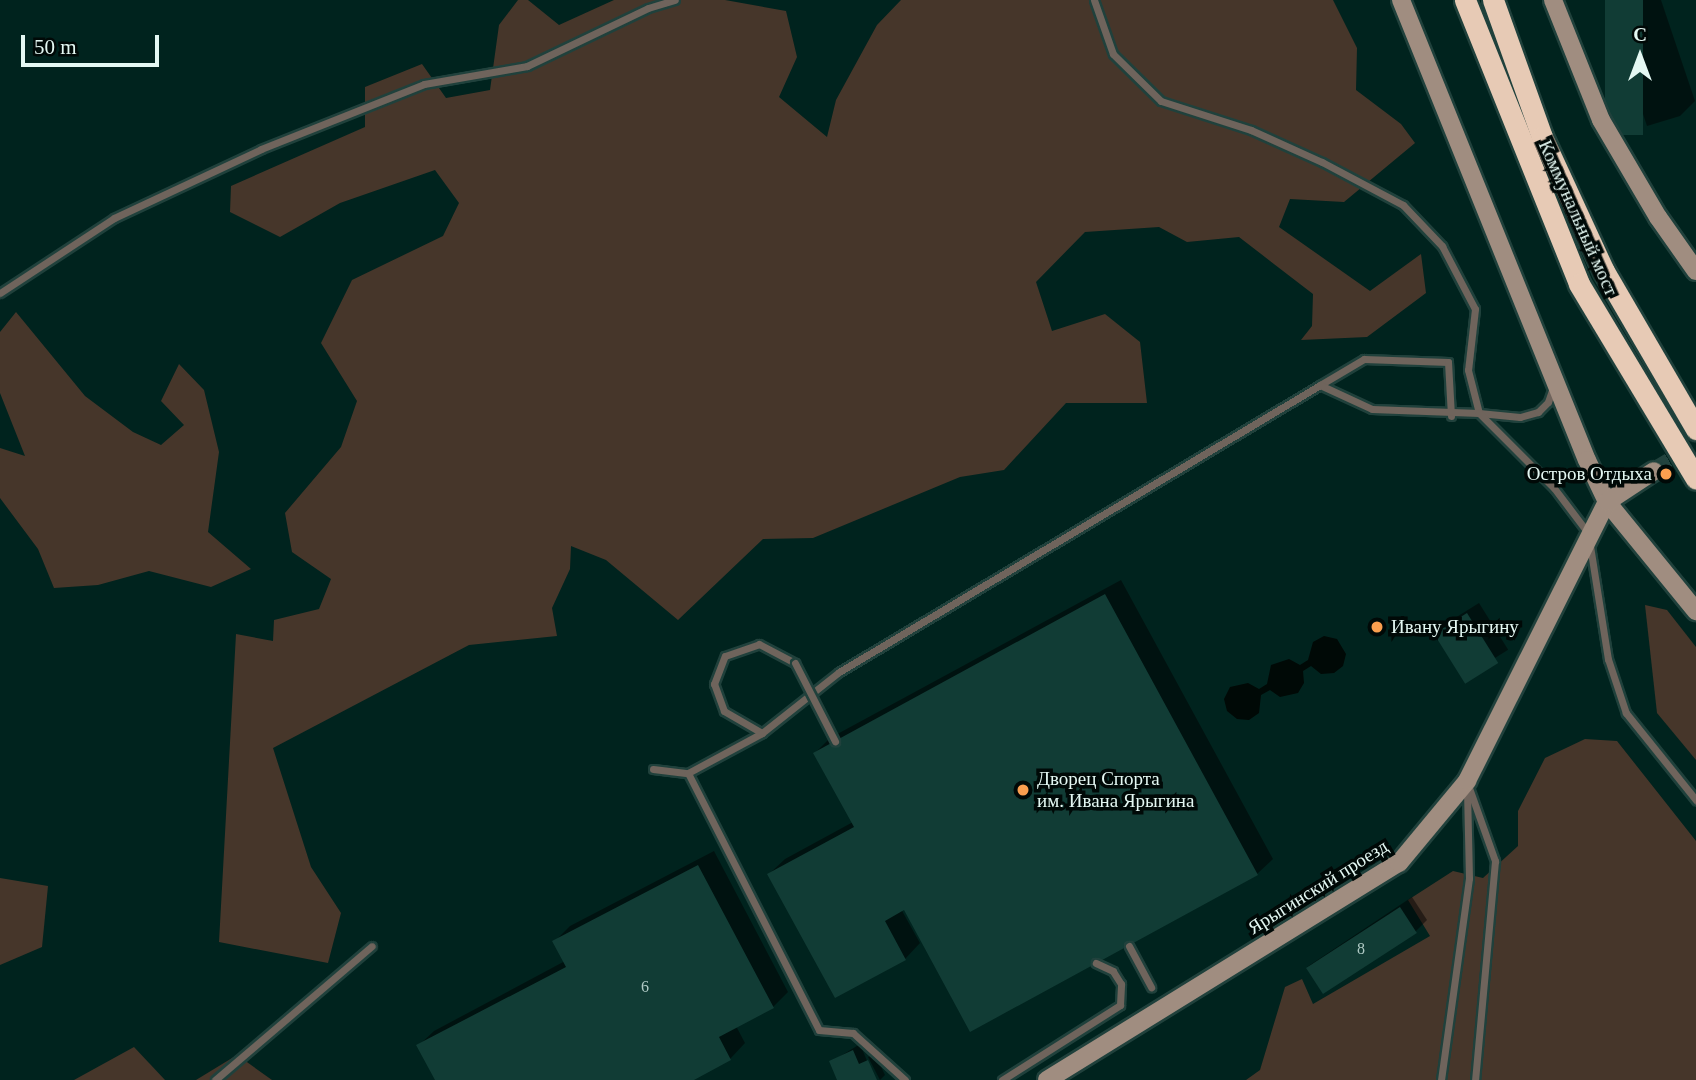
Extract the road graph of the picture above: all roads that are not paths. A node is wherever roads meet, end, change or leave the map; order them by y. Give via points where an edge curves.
1 (676, 0) edge
2 (1094, 0) edge
3 (1401, 0) edge
4 (1465, 0) edge
5 (1493, 0) edge
6 (1553, 0) edge
7 (1696, 271) edge
8 (0, 293) edge
9 (1555, 381) junction
10 (1321, 385) junction
11 (1479, 414) junction
12 (1451, 416) junction
13 (1696, 429) edge
14 (1654, 471) tunnel mouth
15 (1696, 479) edge
16 (1607, 502) junction
17 (1588, 533) junction
18 (1696, 611) edge
19 (762, 733) junction
20 (835, 741) dead end
21 (653, 769) dead end
22 (688, 773) junction
23 (1467, 781) junction
24 (1696, 800) edge
25 (372, 946) dead end
26 (1129, 946) dead end
27 (1096, 964) dead end
28 (1151, 987) dead end
29 (215, 1080) edge
30 (905, 1080) edge
31 (1002, 1080) edge
32 (1047, 1080) edge
33 (1441, 1080) edge
34 (1475, 1080) edge

1 - 8 lane via 648,8 527,66 424,84 261,149 114,218
2 - 11 lane via 1113,54 1161,100 1251,130 1334,169 1403,205 1442,246 1475,309 1468,370
3 - 9 main road
4 - 15 highway, Коммунальный мост via 1579,284
5 - 13 highway, Коммунальный мост via 1542,137 1604,271
6 - 7 main road via 1601,120
9 - 11 lane via 1548,402 1538,412 1520,417
9 - 16 main road
10 - 12 lane via 1373,408
10 - 12 lane via 1364,359 1448,362
10 - 19 lane via 839,671
11 - 12 lane
11 - 17 lane via 1553,488
14 - 16 main road
16 - 17 main road, Ярыгинский проезд
16 - 18 main road
17 - 23 main road, Ярыгинский проезд
17 - 24 lane via 1608,659 1626,713
19 - 20 lane, bridge via 724,711 714,684 725,656 759,644 794,663
19 - 22 lane
21 - 22 lane
22 - 30 lane via 819,1030 853,1034
23 - 32 main road, Ярыгинский проезд via 1399,863
23 - 33 lane via 1469,878
23 - 34 lane via 1495,861
25 - 29 lane
26 - 28 lane
27 - 31 lane via 1113,971 1121,984 1120,1005

